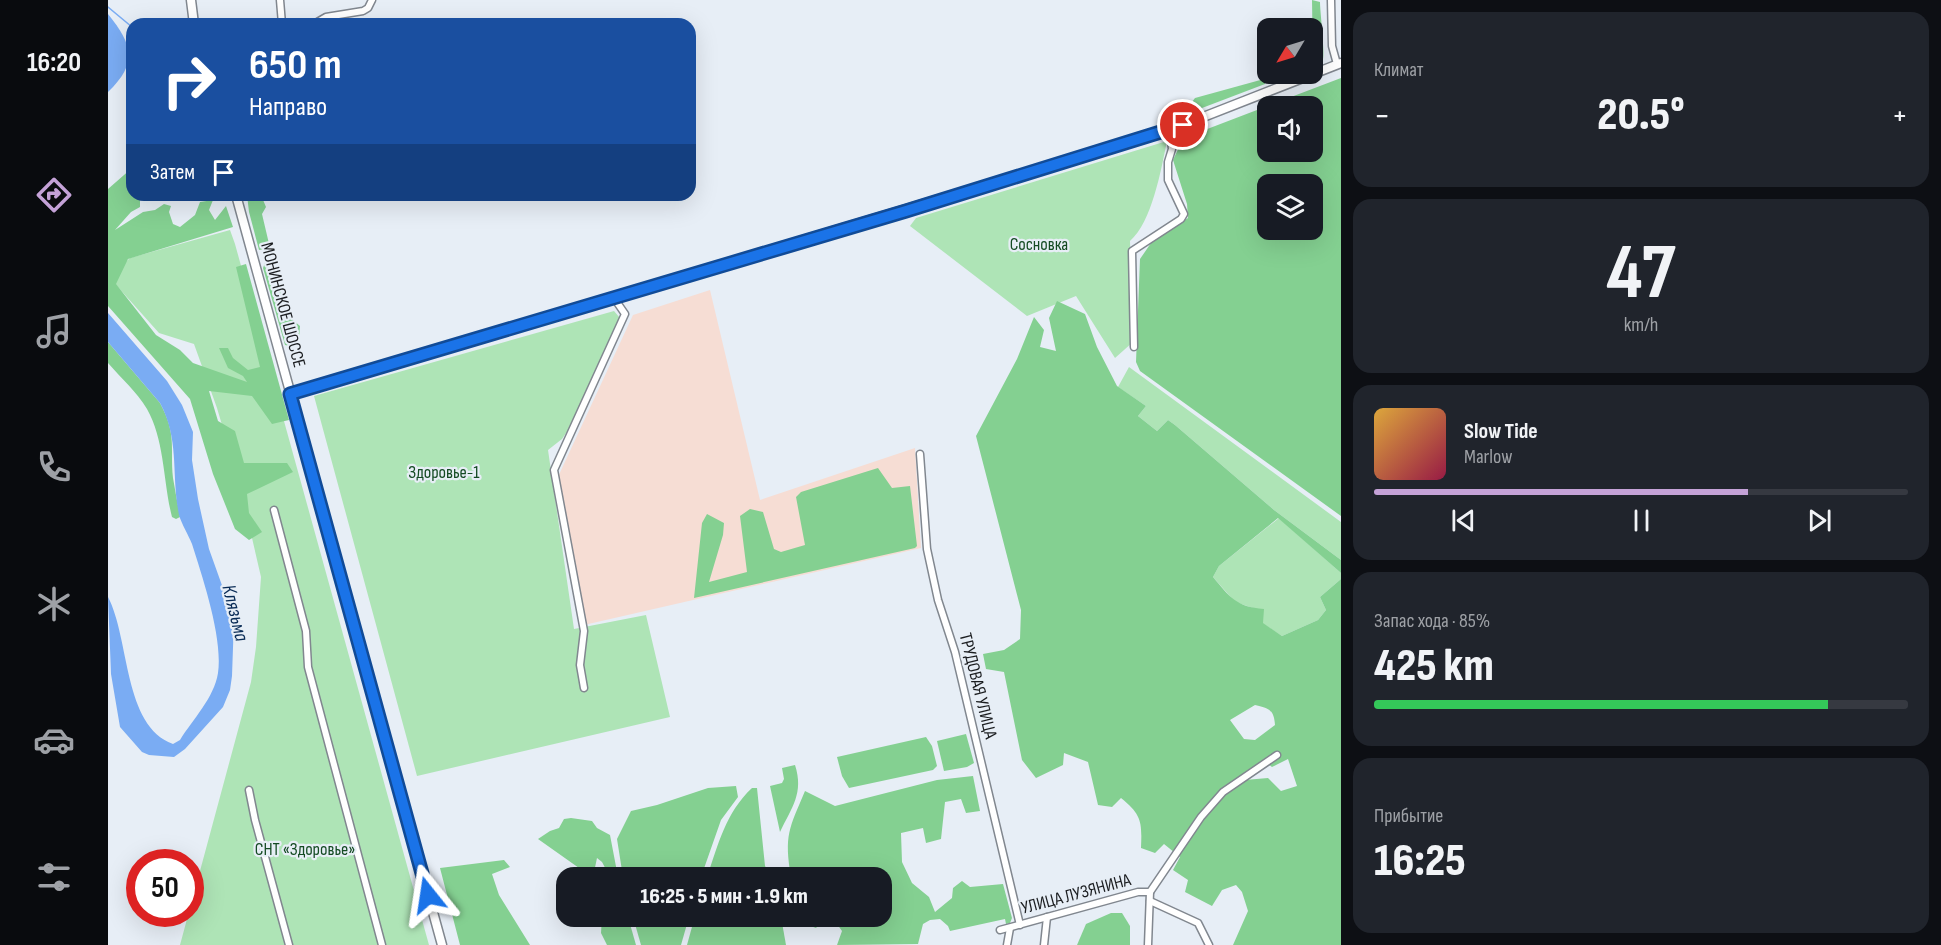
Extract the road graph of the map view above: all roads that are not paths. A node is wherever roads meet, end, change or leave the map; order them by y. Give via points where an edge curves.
1 (191, 0) edge
2 (280, 0) edge
3 (372, 0) edge
4 (1331, 0) edge
5 (193, 18) edge
6 (282, 18) edge
7 (326, 18) edge
8 (1339, 63) edge
9 (1170, 130) junction
10 (238, 201) edge
11 (614, 298) junction
12 (1134, 347) dead end
13 (290, 394) junction
14 (920, 454) dead end
15 (274, 510) dead end
16 (584, 688) dead end
17 (1277, 755) dead end
18 (249, 790) dead end
19 (1150, 892) junction
20 (1150, 901) junction
21 (1047, 917) junction
22 (1020, 925) junction
23 (1010, 928) junction
24 (1000, 930) dead end
25 (289, 945) edge
26 (382, 945) edge
27 (442, 945) edge
28 (1007, 945) edge
29 (1044, 945) edge
30 (1148, 945) edge
31 (1209, 945) edge

1 - 5 main road
2 - 6 street
3 - 7 street via 363,11
4 - 8 street via 1332,45
8 - 9 main road
9 - 11 main road
9 - 12 street via 1168,180 1184,214 1132,251
10 - 13 main road, МОНИНСКОЕ ШОССЕ
11 - 13 main road
11 - 16 street via 625,314 554,470 584,631 580,664
13 - 27 main road, МОНИНСКОЕ ШОССЕ
14 - 22 street, ТРУДОВАЯ УЛИЦА via 927,549
15 - 26 street via 306,631 308,667
17 - 19 street, УЛИЦА ЛУЗЯНИНА via 1223,792 1201,817
18 - 25 street
19 - 20 street
19 - 21 street, УЛИЦА ЛУЗЯНИНА
20 - 30 street
20 - 31 street via 1198,923
21 - 22 street, УЛИЦА ЛУЗЯНИНА
21 - 29 street
22 - 23 street, УЛИЦА ЛУЗЯНИНА
23 - 24 street, УЛИЦА ЛУЗЯНИНА
23 - 28 street

